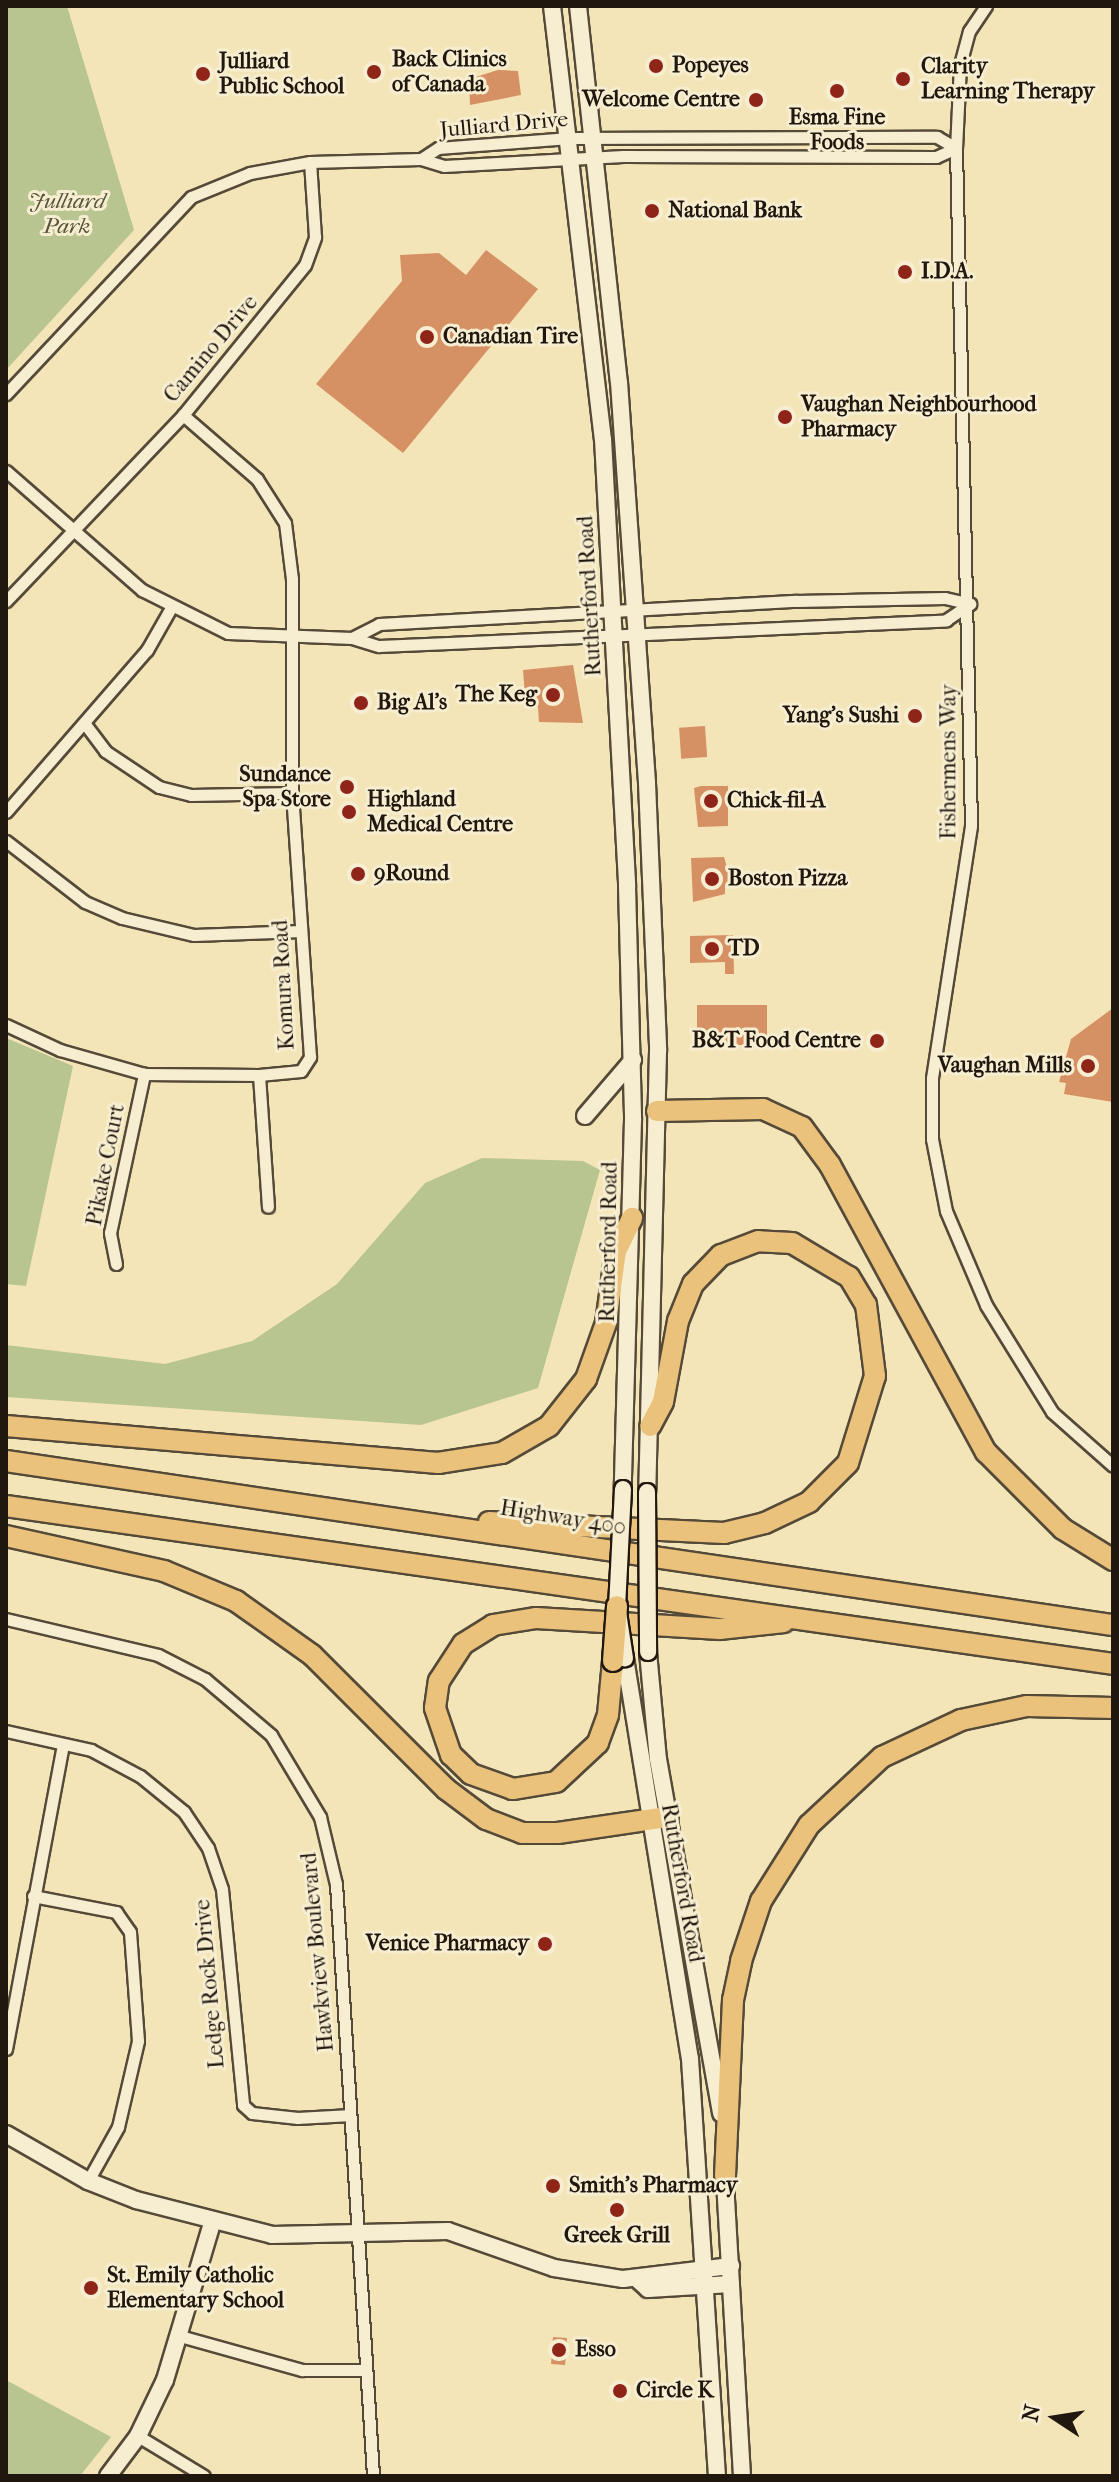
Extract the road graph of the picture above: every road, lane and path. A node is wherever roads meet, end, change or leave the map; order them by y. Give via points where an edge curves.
1 (552, 6) edge
2 (578, 6) edge
3 (986, 6) edge
4 (570, 138) junction
5 (593, 138) junction
6 (956, 148) junction
7 (573, 158) junction
8 (595, 158) junction
9 (421, 159) junction
10 (310, 162) junction
11 (6, 394) edge
12 (183, 415) junction
13 (6, 471) edge
14 (68, 529) junction
15 (6, 601) edge
16 (970, 604) junction
17 (172, 606) junction
18 (636, 610) junction
19 (613, 612) junction
20 (614, 634) junction
21 (637, 636) junction
22 (352, 638) junction
23 (293, 639) junction
24 (85, 724) junction
25 (292, 793) junction
26 (6, 812) edge
27 (6, 841) edge
28 (301, 931) junction
29 (6, 1025) edge
30 (633, 1060) junction
31 (144, 1074) junction
32 (259, 1075) junction
33 (657, 1111) junction
34 (585, 1116) dead end
35 (633, 1120) junction
36 (268, 1207) dead end
37 (632, 1218) junction
38 (116, 1264) dead end
39 (6, 1426) edge
40 (650, 1426) junction
41 (6, 1461) edge
42 (1113, 1466) edge
43 (6, 1506) edge
44 (447, 1525) junction
45 (6, 1536) edge
46 (1113, 1560) edge
47 (617, 1606) joint
48 (6, 1619) edge
49 (817, 1619) junction
50 (1113, 1625) edge
51 (619, 1660) junction
52 (1113, 1664) edge
53 (1113, 1708) edge
54 (6, 1731) edge
55 (63, 1744) junction
56 (658, 1819) junction
57 (33, 1896) junction
58 (6, 2049) edge
59 (350, 2115) junction
60 (6, 2134) edge
61 (725, 2176) junction
62 (88, 2181) junction
63 (212, 2223) junction
64 (358, 2234) junction
65 (731, 2266) junction
66 (705, 2268) junction
67 (637, 2279) junction
68 (731, 2284) junction
69 (706, 2287) junction
70 (180, 2336) junction
71 (365, 2370) junction
72 (138, 2436) junction
73 (108, 2476) edge
74 (204, 2476) edge
75 (373, 2476) edge
76 (717, 2476) edge
77 (742, 2476) edge

1 - 4 main road, Rutherford Road
2 - 5 main road, Rutherford Road
3 - 6 street, Fishermens Way via 969,31 960,64
4 - 5 street, Julliard Drive
4 - 7 main road, Rutherford Road
4 - 9 street, Julliard Drive via 438,148
5 - 6 street, Julliard Drive via 937,137
5 - 8 main road, Rutherford Road
6 - 8 street, Julliard Drive via 936,157
6 - 16 street, Fishermens Way
7 - 8 street, Julliard Drive
7 - 9 street, Julliard Drive via 444,166
7 - 19 main road, Rutherford Road via 603,439
8 - 18 main road, Rutherford Road
9 - 10 street, Julliard Drive
10 - 11 street, Julliard Drive via 250,173 191,197
10 - 12 street, Camino Drive via 315,237 305,265
12 - 14 street, Camino Drive
12 - 23 street, Komura Road via 257,479 285,523
13 - 14 street
14 - 15 street, Camino Drive
14 - 17 street via 142,590
16 - 18 street via 945,598
16 - 21 street via 946,620
16 - 42 street, Fishermens Way via 971,826 932,1078 932,1139 946,1211 986,1305 1052,1412
17 - 23 street via 228,633
17 - 24 street via 147,650
18 - 19 street
18 - 21 main road, Rutherford Road
19 - 20 main road, Rutherford Road
19 - 22 street via 379,624
20 - 21 street
20 - 22 street via 379,646
20 - 30 main road, Rutherford Road
21 - 33 main road, Rutherford Road
22 - 23 street
23 - 25 street, Komura Road
24 - 25 street via 105,751 159,787 191,795
24 - 26 street
25 - 28 street, Komura Road
27 - 28 street via 85,902 122,918 194,935
28 - 32 street, Komura Road via 310,1057 301,1071
29 - 31 street, Komura Road via 60,1050
30 - 34 main road
30 - 35 main road, Rutherford Road
31 - 32 street, Komura Road
31 - 38 street, Pikake Court via 110,1233
32 - 36 street
33 - 35 main road
33 - 40 main road, Rutherford Road
33 - 46 highway via 763,1109 802,1127 830,1165 986,1452 1063,1529
35 - 37 main road, Rutherford Road
37 - 39 highway via 616,1251 606,1323 586,1379 549,1426 502,1453 472,1461 388,1461
37 - 47 main road, Rutherford Road, bridge
40 - 44 highway via 663,1402 678,1321 693,1284 721,1255 758,1241 792,1243 849,1277 866,1305 875,1376 848,1463 809,1502 765,1523 724,1533 507,1521
40 - 56 main road, Rutherford Road, bridge via 648,1652
41 - 44 highway, Highway 400
43 - 49 highway
44 - 50 highway, Highway 400
45 - 56 highway via 164,1571 236,1601 312,1655 446,1789 486,1819 522,1833
47 - 51 highway, bridge
48 - 59 street, Hawkview Boulevard via 182,1665 231,1696 289,1760 330,1845
49 - 51 highway via 720,1629 536,1618 493,1625 463,1644 439,1681 435,1708 451,1755 471,1774 501,1786 556,1782 598,1743
49 - 52 highway
51 - 56 main road, Rutherford Road
53 - 61 highway via 1027,1706 961,1720 882,1757 809,1825 761,1901 741,1961 733,2000
54 - 55 street, Ledge Rock Drive
55 - 57 street
55 - 59 street, Ledge Rock Drive via 91,1750 140,1776 184,1812 208,1848 222,1889 243,2105 252,2113 288,2117
56 - 61 main road, Rutherford Road via 720,2101
56 - 66 main road, Rutherford Road via 690,2059
57 - 58 street
57 - 62 street via 116,1912 130,1932 138,2041 118,2127
59 - 64 street, Hawkview Boulevard
60 - 62 main road
61 - 65 main road, Rutherford Road
62 - 63 main road
63 - 64 main road via 291,2236
63 - 70 main road
64 - 67 main road via 448,2231 554,2268
64 - 71 street, Hawkview Boulevard
65 - 66 main road
65 - 68 main road, Rutherford Road
66 - 67 main road
66 - 69 main road, Rutherford Road
67 - 69 main road via 648,2289
68 - 69 main road
68 - 77 main road, Rutherford Road
69 - 76 main road, Rutherford Road
70 - 71 street via 302,2370
70 - 72 main road
71 - 75 street, Hawkview Boulevard
72 - 73 main road
72 - 74 street

